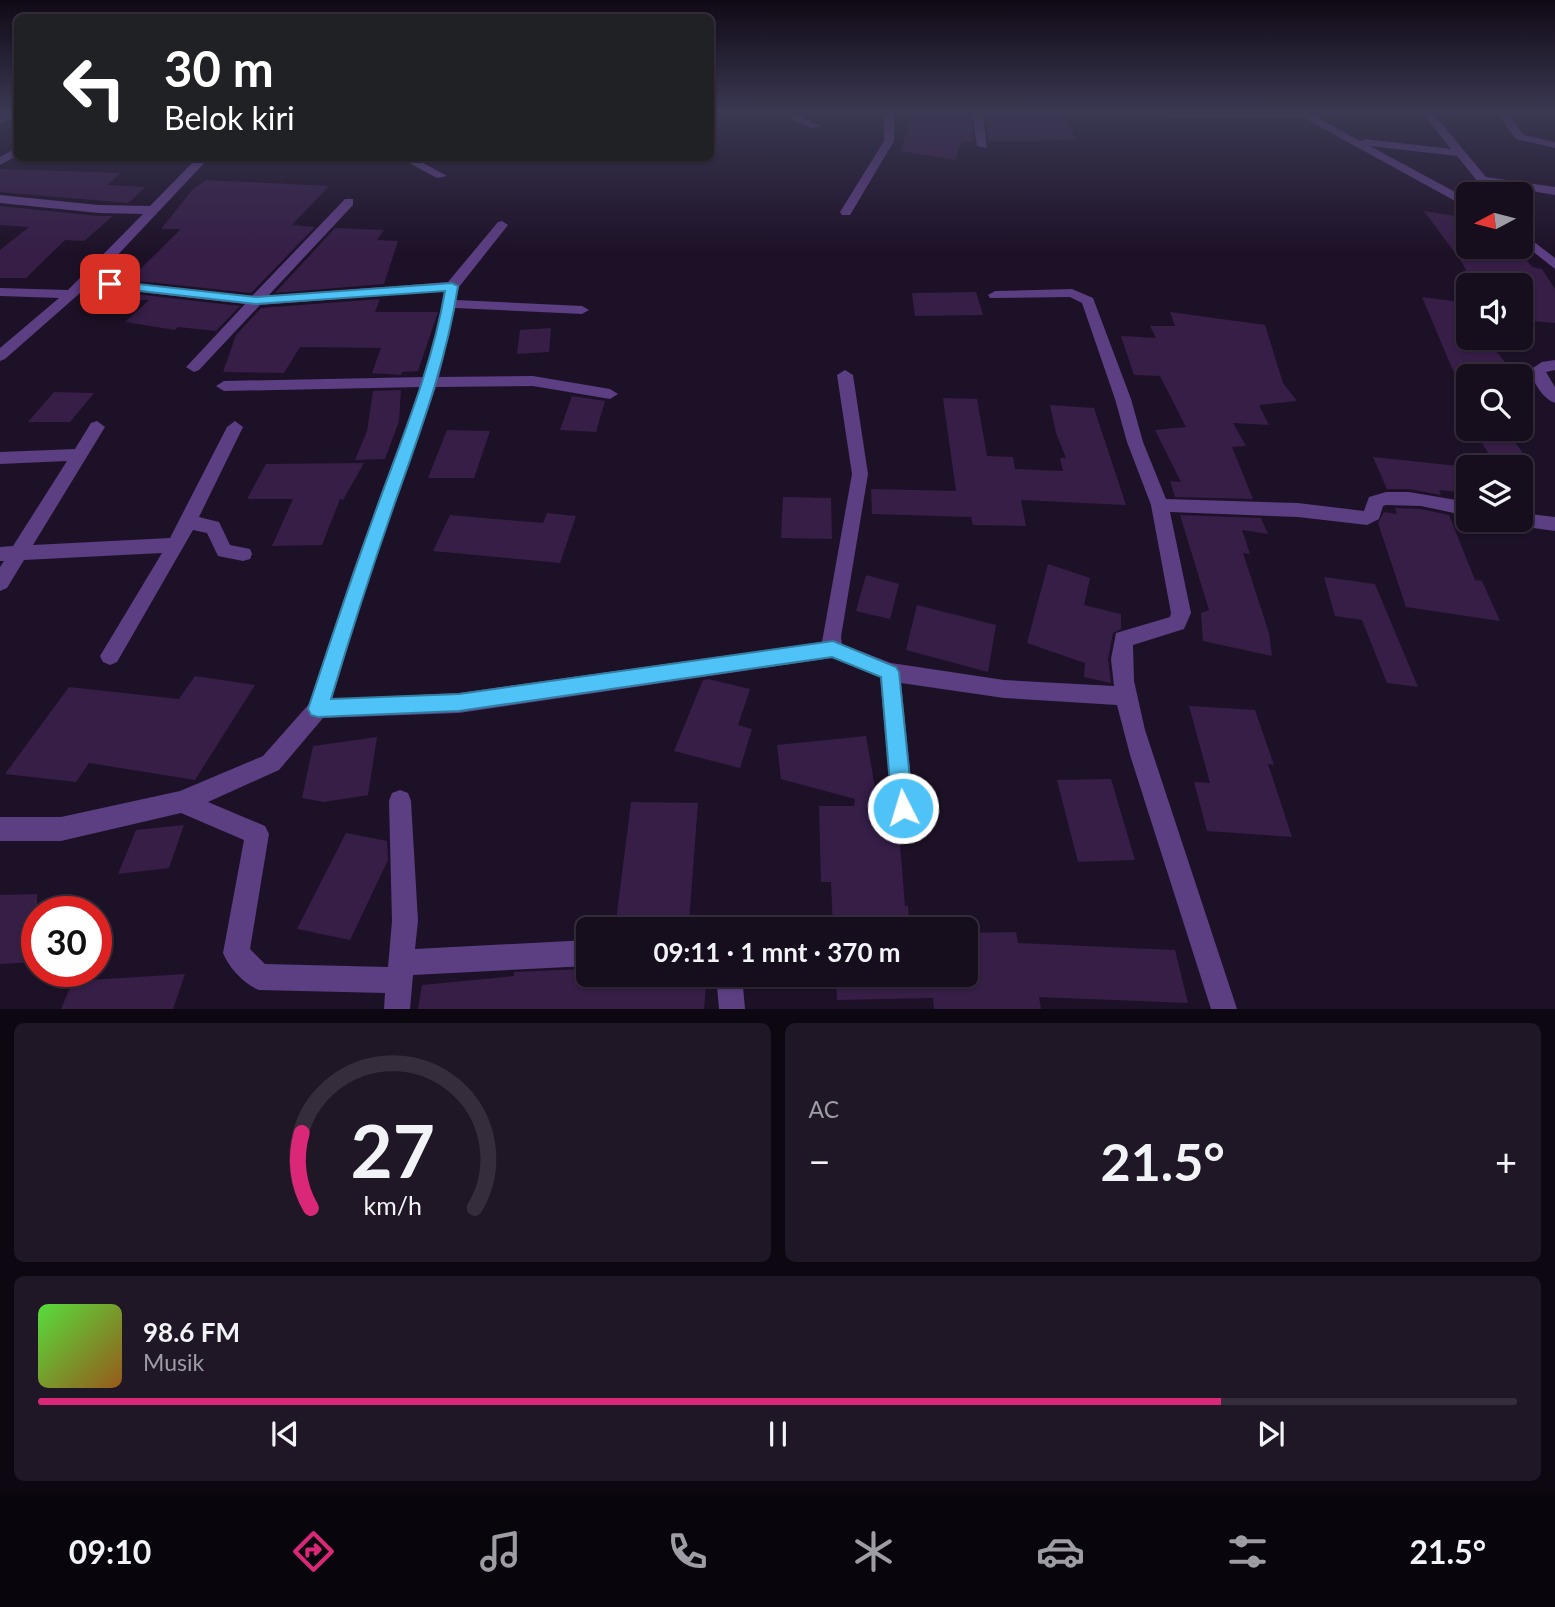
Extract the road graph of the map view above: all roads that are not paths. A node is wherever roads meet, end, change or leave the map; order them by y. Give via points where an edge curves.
1 (878, 159) edge
2 (1389, 159) edge
3 (1464, 159) edge
4 (200, 161) edge
5 (412, 161) edge
6 (441, 176) dead end
7 (1555, 191) edge
8 (1456, 197) edge
9 (0, 199) edge
10 (349, 202) dead end
11 (151, 210) junction
12 (846, 212) dead end
13 (502, 225) dead end
14 (1533, 246) edge
15 (1555, 265) edge
16 (85, 282) junction
17 (452, 286) junction
18 (0, 292) edge
19 (72, 294) junction
20 (995, 295) dead end
21 (256, 301) junction
22 (450, 304) junction
23 (582, 310) dead end
24 (0, 356) edge
25 (1555, 365) edge
26 (194, 367) dead end
27 (845, 375) dead end
28 (430, 382) junction
29 (224, 386) dead end
30 (610, 394) dead end
31 (1555, 398) edge
32 (97, 427) dead end
33 (235, 427) dead end
34 (80, 455) junction
35 (0, 458) edge
36 (1160, 505) junction
37 (1456, 507) edge
38 (187, 522) junction
39 (1533, 522) edge
40 (1555, 524) edge
41 (176, 545) junction
42 (19, 553) junction
43 (0, 554) edge
44 (243, 554) dead end
45 (0, 583) edge
46 (833, 649) junction
47 (110, 656) dead end
48 (890, 672) junction
49 (1126, 696) junction
50 (318, 709) junction
51 (400, 801) dead end
52 (181, 802) junction
53 (903, 808) dead end
54 (0, 829) edge
55 (576, 954) edge
56 (401, 972) junction
57 (730, 987) edge
58 (397, 1009) edge
59 (732, 1009) edge
60 (1224, 1009) edge

1 - 12 street
2 - 8 street
3 - 7 street via 1482,180
4 - 11 street
5 - 6 street
9 - 11 street
10 - 21 street
11 - 16 street
13 - 17 street
14 - 15 street
16 - 19 street
16 - 21 street
17 - 21 street
17 - 22 street
18 - 19 street
19 - 24 street
20 - 36 street via 1072,293 1088,301
21 - 26 street
22 - 23 street
22 - 28 street
25 - 31 street via 1538,370
27 - 46 street via 860,474 831,637
28 - 29 street
28 - 30 street via 533,381
28 - 50 street
32 - 34 street
33 - 38 street
34 - 35 street
34 - 42 street
36 - 37 street via 1298,510 1367,518 1373,514 1375,502 1385,498
36 - 49 street via 1181,613 1177,623 1123,639
38 - 41 street
38 - 44 street via 213,527 224,551
39 - 40 street
41 - 42 street
41 - 47 street
42 - 43 street
42 - 45 street
46 - 48 street
46 - 50 street via 459,703
48 - 49 street via 1004,689
48 - 53 street
49 - 60 street
50 - 52 street via 271,763
51 - 56 street via 405,921
52 - 54 street via 61,829
52 - 56 street via 257,834 236,953 259,977
55 - 56 street
56 - 58 street
57 - 59 street

